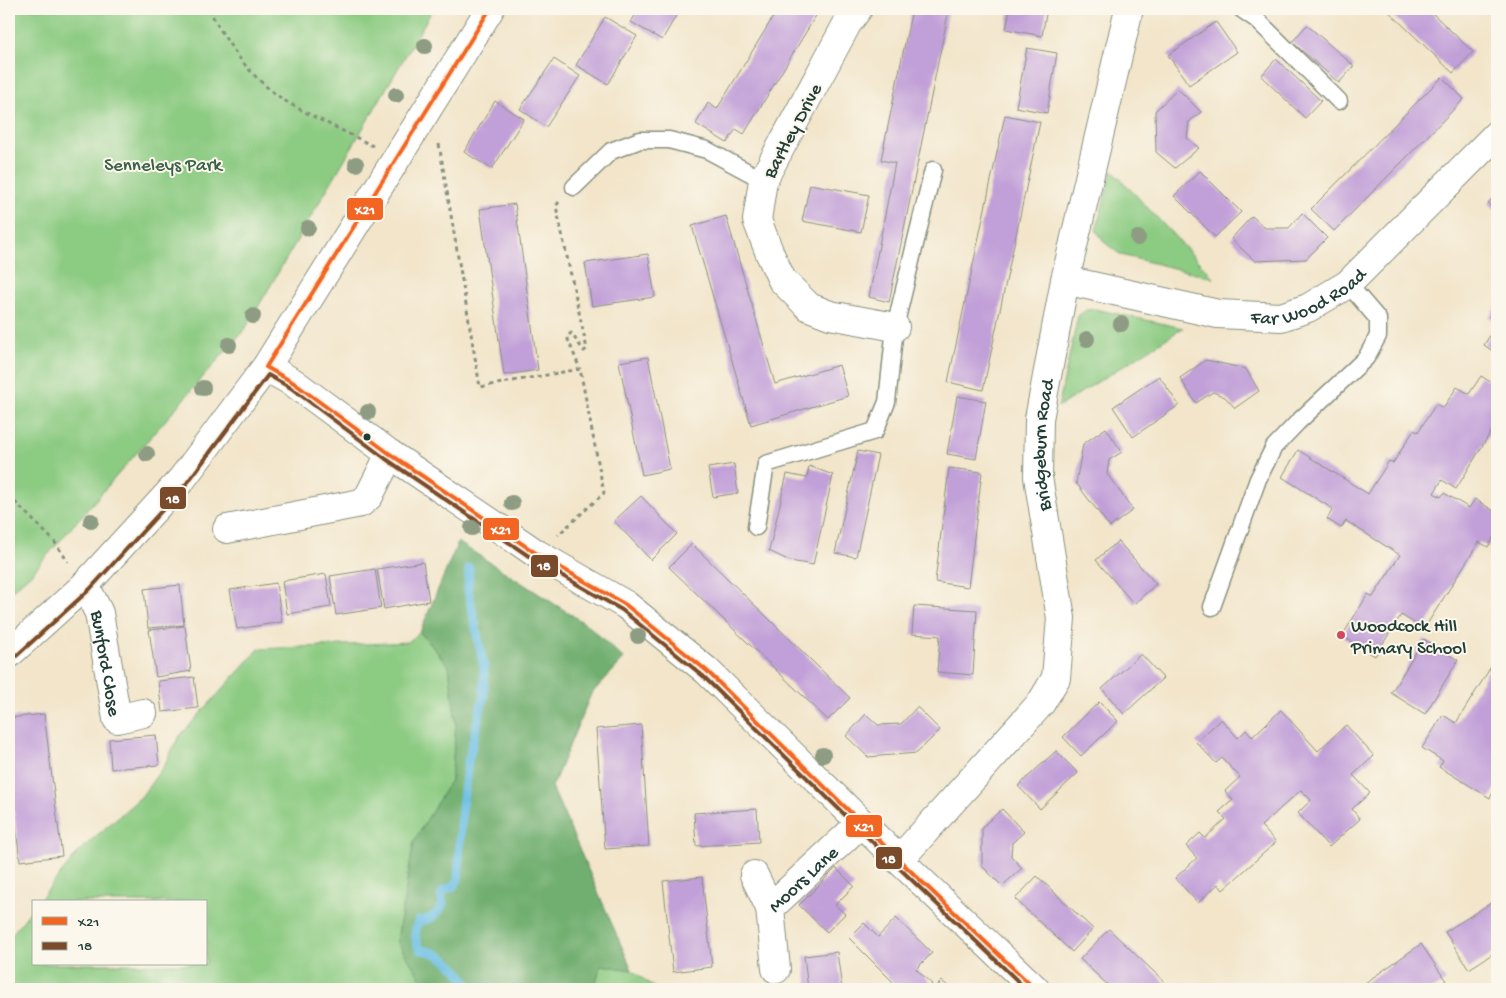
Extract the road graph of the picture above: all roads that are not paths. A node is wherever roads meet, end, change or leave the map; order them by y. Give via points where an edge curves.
1 (490, 9) edge
2 (858, 9) edge
3 (1129, 9) edge
4 (1241, 9) edge
5 (1339, 101) dead end
6 (1497, 134) edge
7 (933, 170) dead end
8 (763, 180) junction
9 (574, 187) road end
10 (1064, 280) junction
11 (1348, 284) junction
12 (895, 327) junction
13 (266, 367) junction
14 (390, 454) junction
15 (756, 527) dead end
16 (227, 529) dead end
17 (85, 585) junction
18 (1212, 607) dead end
19 (9, 654) edge
20 (143, 713) dead end
21 (861, 823) junction
22 (899, 860) junction
23 (754, 875) dead end
24 (770, 908) junction
25 (776, 969) dead end
26 (1035, 989) edge

1 - 13 street
2 - 8 street, Bartley Drive
3 - 10 street, Bridgeburn Road
4 - 5 lane
6 - 11 street, Far Wood Road
7 - 12 lane
8 - 9 lane via 707,150 669,140 640,140 611,152
8 - 12 street, Bartley Drive via 757,220 782,280 809,307 830,315
10 - 11 street, Far Wood Road via 1218,314 1281,317 1308,308
10 - 22 street, Bridgeburn Road via 1039,419 1038,478 1061,618 1056,678 1041,703
11 - 18 lane via 1378,319 1378,336 1366,358 1274,447 1258,479
12 - 15 lane via 887,402 875,432 766,464
13 - 14 street via 294,383
13 - 17 street via 182,479
14 - 16 street via 369,496 361,504
14 - 21 street via 537,554 626,605 707,670
17 - 19 street
17 - 20 street, Bunford Close via 99,613 117,719
21 - 22 street
21 - 24 street, Moors Lane
22 - 26 street
23 - 24 street, Moors Lane
24 - 25 street

